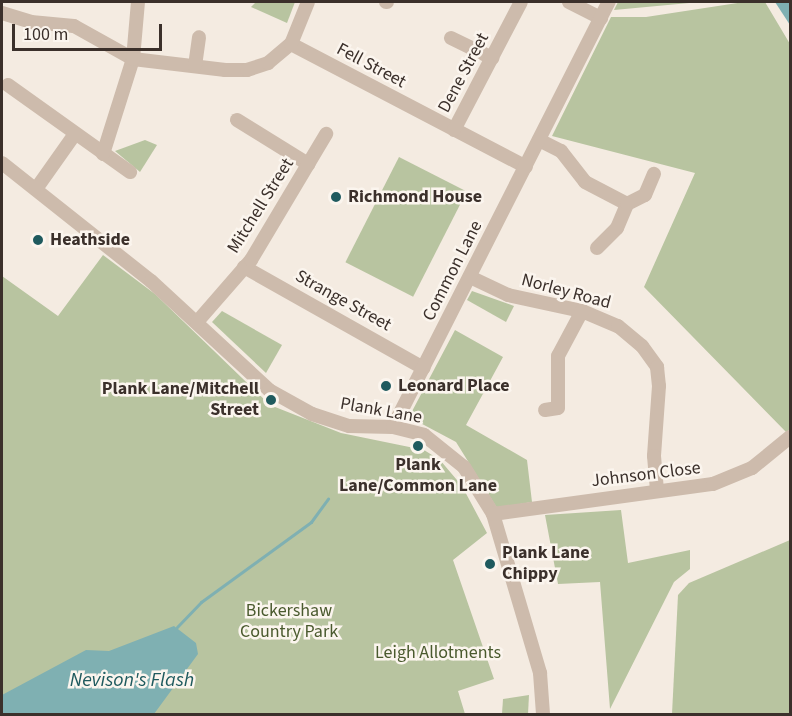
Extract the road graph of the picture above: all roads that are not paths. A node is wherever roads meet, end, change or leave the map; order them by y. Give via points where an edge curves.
1 (138, 2) edge
2 (308, 2) edge
3 (521, 2) edge
4 (569, 2) edge
5 (609, 2) edge
6 (2, 13) edge
7 (601, 18) junction
8 (199, 37) dead end
9 (451, 38) dead end
10 (291, 44) junction
11 (492, 58) junction
12 (133, 59) junction
13 (195, 66) junction
14 (11, 94) dead end
15 (237, 120) dead end
16 (454, 130) junction
17 (75, 134) junction
18 (326, 134) dead end
19 (539, 140) junction
20 (103, 154) junction
21 (2, 163) edge
22 (308, 164) junction
23 (526, 167) junction
24 (130, 172) dead end
25 (654, 174) dead end
26 (36, 189) junction
27 (627, 204) junction
28 (597, 248) dead end
29 (244, 267) junction
30 (470, 277) junction
31 (582, 311) junction
32 (197, 322) junction
33 (423, 368) junction
34 (545, 410) dead end
35 (393, 427) junction
36 (790, 437) edge
37 (657, 491) junction
38 (493, 514) junction
39 (543, 714) edge

1 - 12 street
2 - 10 street
3 - 11 street, Dene Street
4 - 7 street
5 - 7 street, Common Lane
6 - 12 street via 31,22 74,26
7 - 19 street, Common Lane
8 - 13 street
9 - 11 street
10 - 13 street via 268,63 247,70
10 - 16 street, Fell Street
11 - 16 street, Dene Street
12 - 13 street
12 - 20 street
14 - 17 street
15 - 22 street
16 - 23 street, Fell Street
17 - 20 street
17 - 26 street
18 - 22 street, Mitchell Street
19 - 23 street, Common Lane
19 - 27 street via 561,151 585,182
20 - 24 street
21 - 26 street, Plank Lane
22 - 29 street, Mitchell Street
23 - 30 street, Common Lane
25 - 27 street via 645,195
26 - 32 street, Plank Lane via 146,287
27 - 28 street via 617,228
29 - 32 street, Mitchell Street
29 - 33 street, Strange Street
30 - 31 street, Norley Road via 508,295
30 - 33 street, Common Lane
31 - 34 street via 558,356 558,408
31 - 37 street, Norley Road via 618,326 642,346 657,367
32 - 35 street, Plank Lane via 269,390 290,403 349,426
33 - 35 street, Common Lane
35 - 38 street, Plank Lane via 424,435 464,467
36 - 37 street, Johnson Close via 752,468 713,484
37 - 38 street, Johnson Close
38 - 39 street, Plank Lane via 540,673

